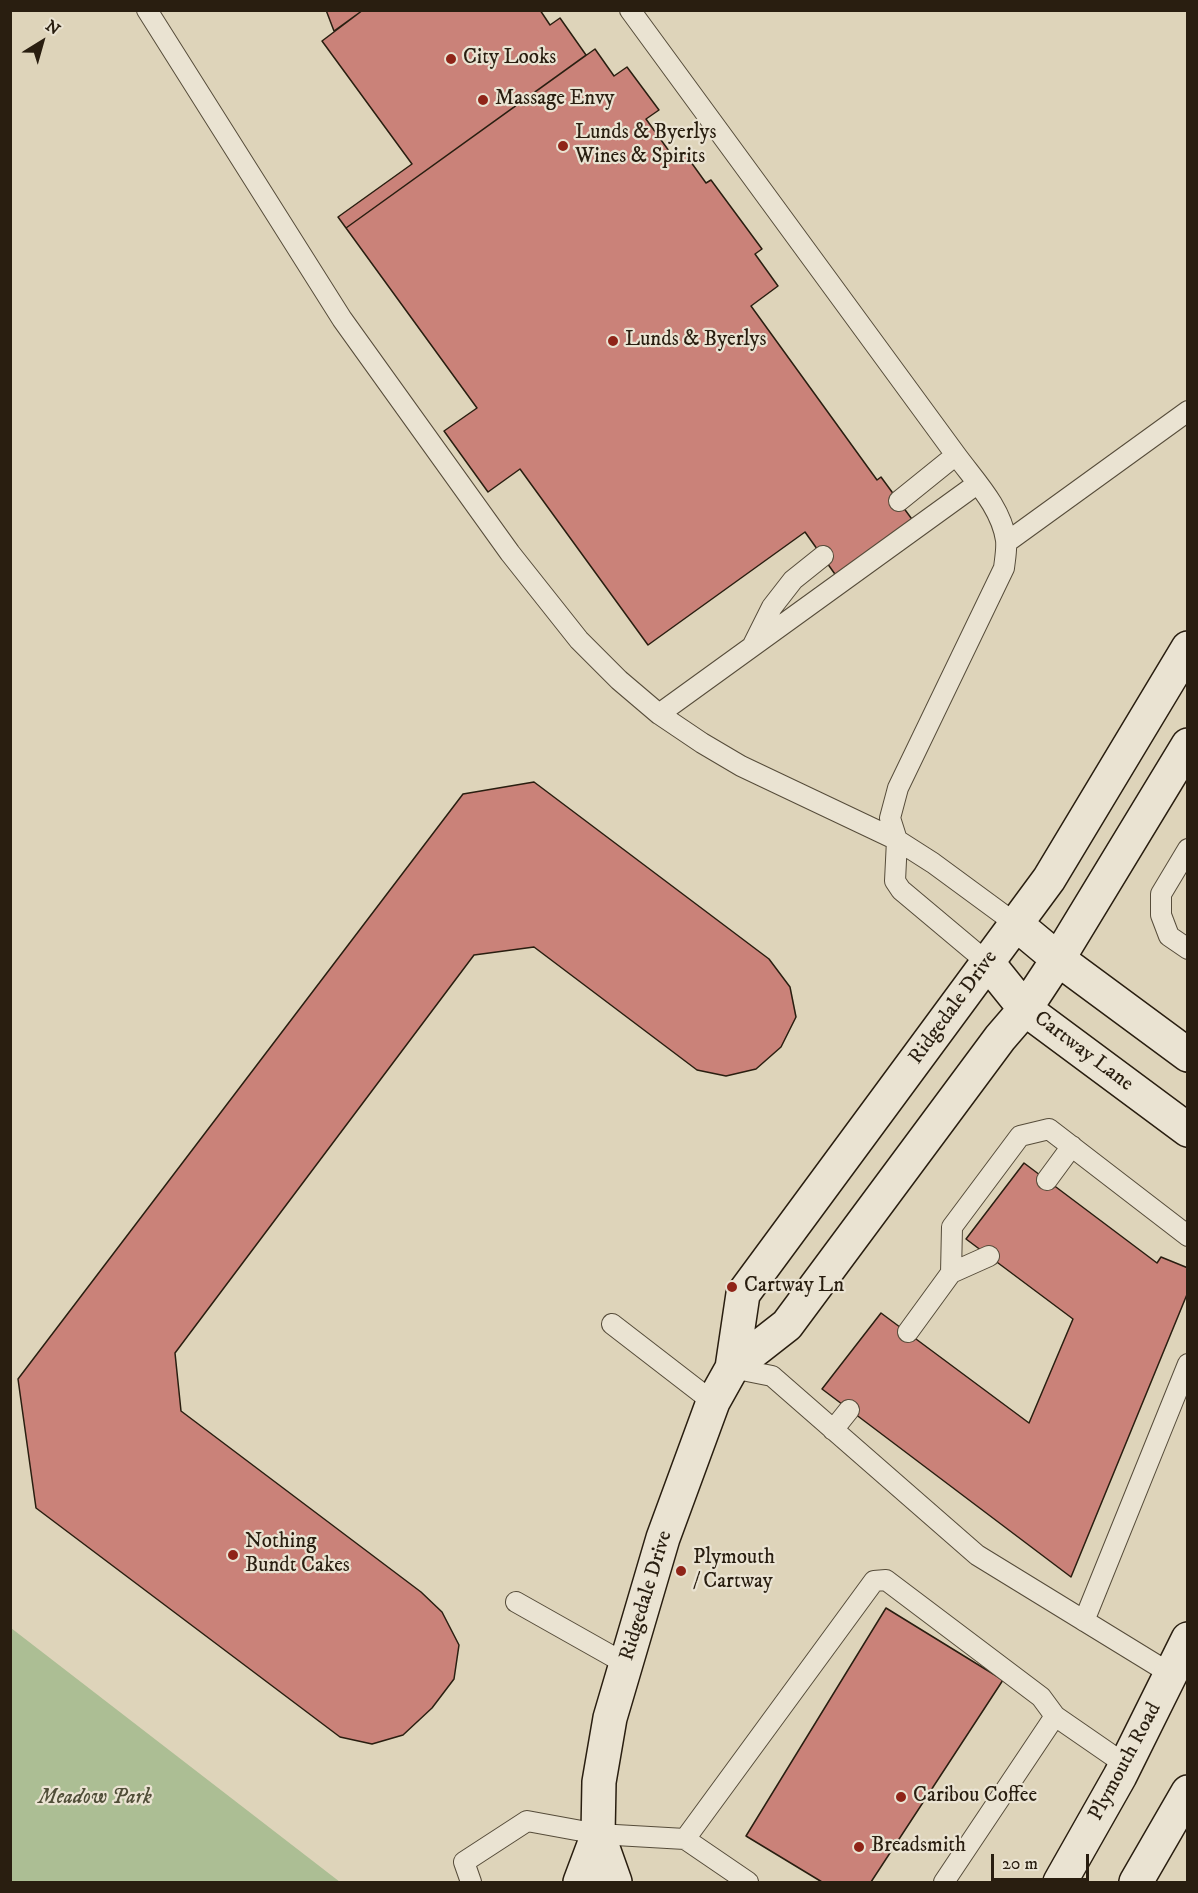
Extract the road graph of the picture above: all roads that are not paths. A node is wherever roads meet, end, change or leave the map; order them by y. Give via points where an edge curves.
1 (147, 10) edge
2 (633, 11) edge
3 (1188, 411) edge
4 (956, 455) junction
5 (978, 484) junction
6 (899, 501) dead end
7 (1007, 542) junction
8 (823, 556) dead end
9 (752, 648) junction
10 (1188, 648) edge
11 (659, 714) junction
12 (1188, 745) edge
13 (897, 840) junction
14 (1188, 849) edge
15 (1016, 924) junction
16 (1188, 949) edge
17 (1058, 959) junction
18 (988, 963) junction
19 (1025, 1009) junction
20 (1188, 1055) edge
21 (1188, 1130) edge
22 (1072, 1146) junction
23 (1047, 1180) dead end
24 (1188, 1236) edge
25 (988, 1256) dead end
26 (951, 1273) junction
27 (612, 1324) dead end
28 (908, 1332) dead end
29 (1188, 1364) edge
30 (732, 1368) junction
31 (713, 1402) junction
32 (849, 1410) dead end
33 (833, 1430) junction
34 (516, 1602) dead end
35 (1084, 1621) junction
36 (1188, 1640) edge
37 (626, 1664) junction
38 (1171, 1674) junction
39 (1055, 1716) junction
40 (1126, 1765) junction
41 (1188, 1792) edge
42 (598, 1834) junction
43 (685, 1839) junction
44 (470, 1882) edge
45 (580, 1882) edge
46 (615, 1882) edge
47 (748, 1882) edge
48 (944, 1882) edge
49 (1060, 1882) edge
50 (1136, 1882) edge

1 - 11 lane via 342,319 510,553 579,640
2 - 4 lane
3 - 7 lane
4 - 5 lane
4 - 6 lane
5 - 7 lane via 1002,521
5 - 9 lane
7 - 13 lane via 1004,568 898,788 890,818
8 - 9 lane via 793,580 772,607
9 - 11 lane
10 - 15 street, Ridgedale Drive via 1050,879
11 - 13 lane via 741,766
12 - 17 street, Ridgedale Drive
13 - 15 lane
13 - 18 lane via 895,880 901,890
14 - 16 lane via 1161,894 1161,915 1169,936
15 - 17 street
15 - 18 street, Ridgedale Drive
17 - 19 street, Ridgedale Drive
17 - 20 street
18 - 19 street, Cartway Lane
18 - 30 street, Ridgedale Drive via 743,1294
19 - 21 street, Cartway Lane
19 - 30 street, Ridgedale Drive via 787,1325
22 - 23 lane
22 - 24 lane
22 - 26 lane via 1049,1129 1020,1136 952,1227
25 - 26 lane
26 - 28 lane
27 - 31 lane
29 - 35 lane
30 - 31 street, Ridgedale Drive
30 - 33 lane via 772,1376
31 - 37 street, Ridgedale Drive via 663,1538
32 - 33 lane
33 - 35 lane via 976,1555
34 - 37 lane
35 - 38 lane
36 - 38 street, Plymouth Road
37 - 42 street, Ridgedale Drive via 610,1718 599,1782
38 - 40 street, Plymouth Road
39 - 40 lane
39 - 43 lane via 1041,1697 886,1580 874,1581
39 - 48 lane
40 - 49 street, Plymouth Road
41 - 50 street
42 - 43 lane
42 - 44 lane via 527,1821 464,1862
42 - 45 street, Ridgedale Drive
42 - 46 street, Ridgedale Drive
43 - 47 lane

